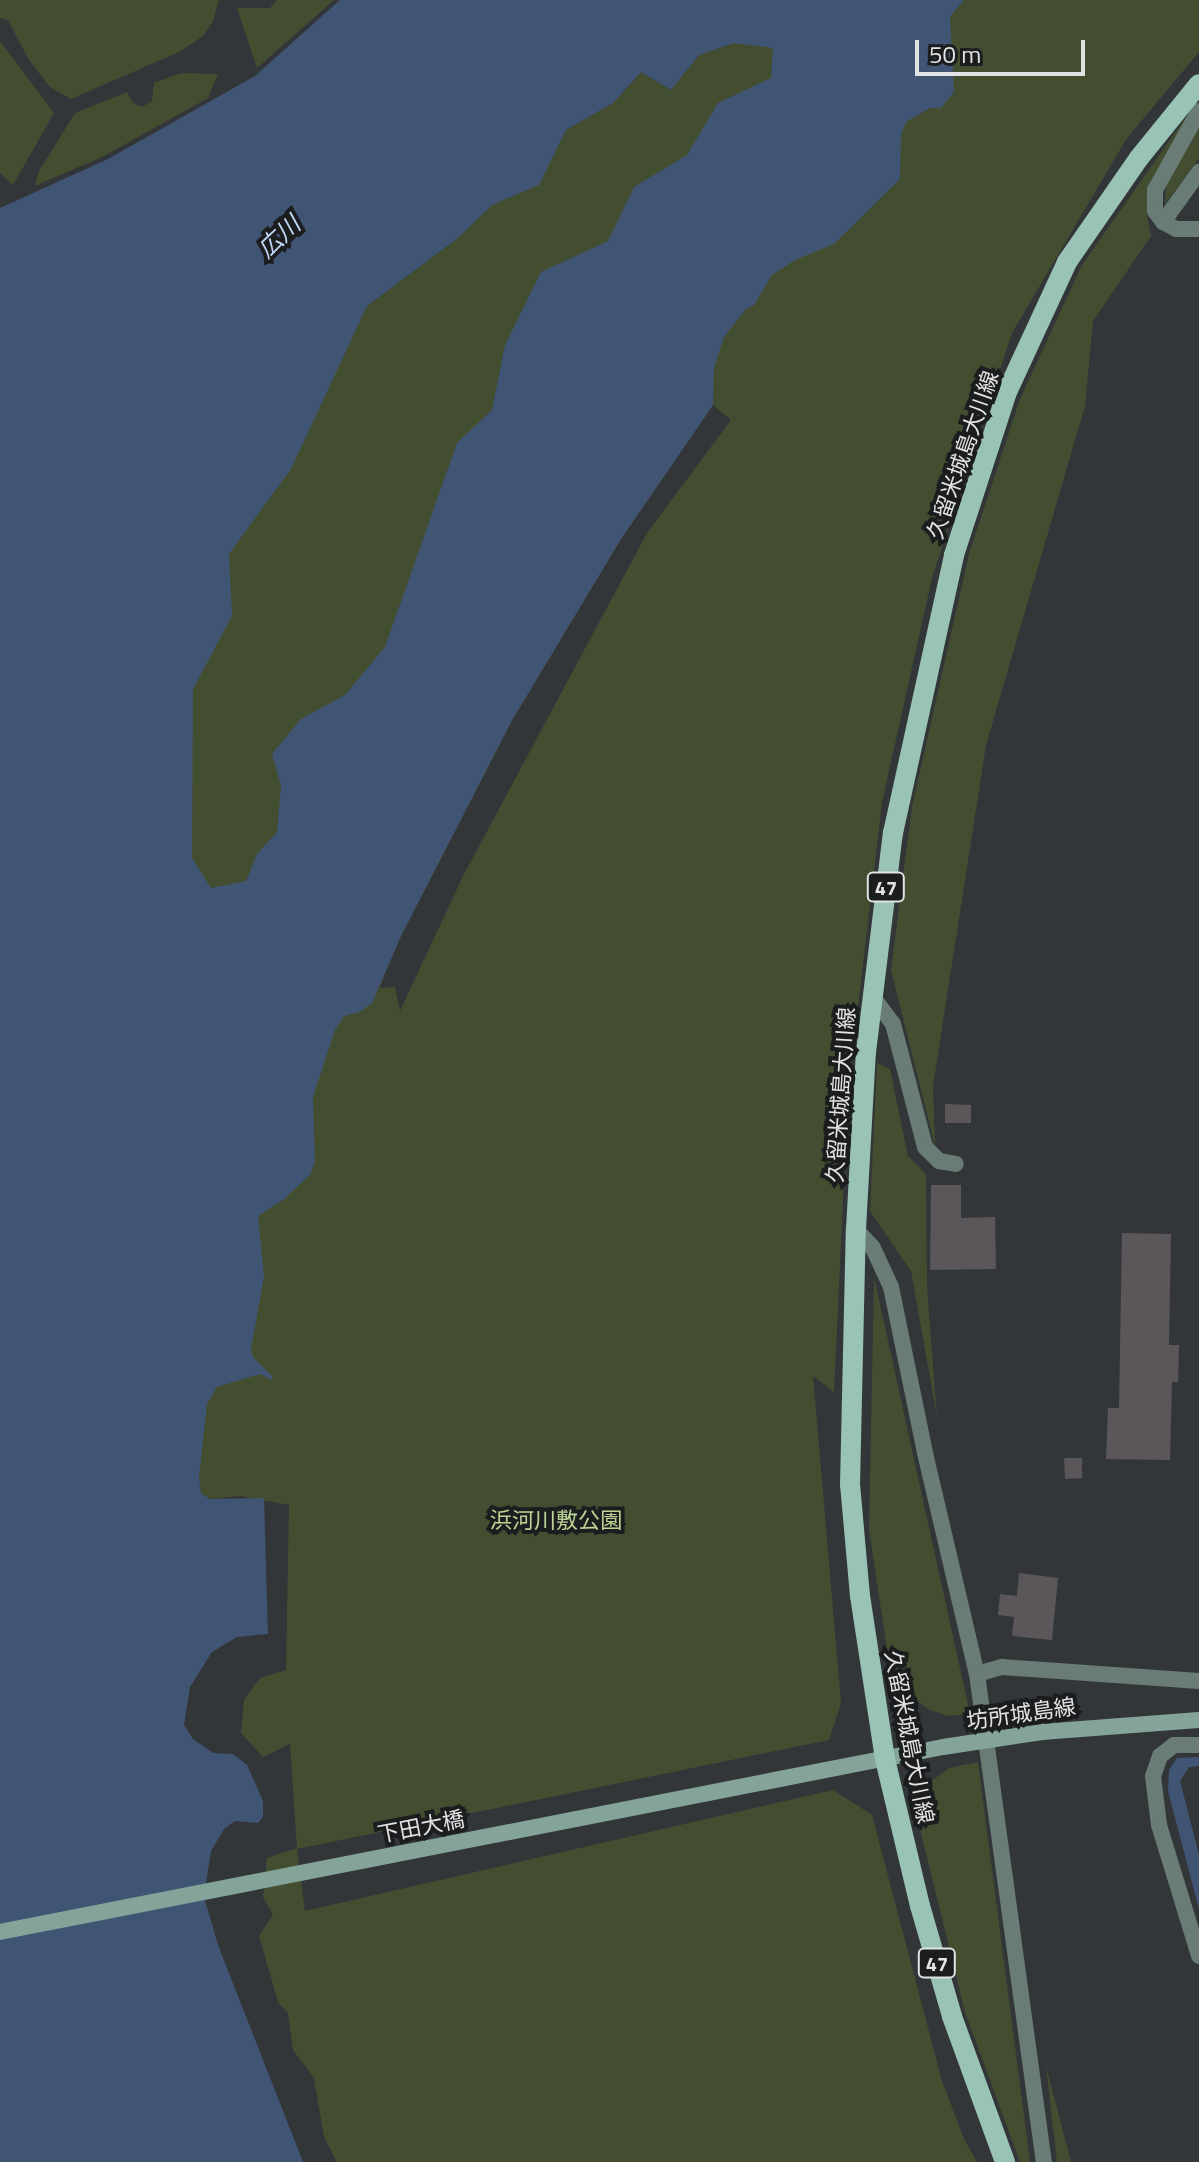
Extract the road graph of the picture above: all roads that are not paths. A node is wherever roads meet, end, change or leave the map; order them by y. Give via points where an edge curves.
1 (1199, 84) edge
2 (1199, 111) edge
3 (1199, 172) edge
4 (1163, 222) junction
5 (1199, 229) edge
6 (872, 996) junction
7 (956, 1164) dead end
8 (856, 1229) junction
9 (977, 1674) junction
10 (1199, 1681) edge
11 (1199, 1720) edge
12 (1199, 1745) edge
13 (885, 1759) junction
14 (851, 1766) joint
15 (0, 1932) edge
16 (1199, 1956) edge
17 (1005, 2162) edge
18 (1044, 2162) edge

1 - 6 main road, 久留米城島大川線 / 47 via 1139,158 1067,262 1007,392 954,555 893,833
2 - 4 street via 1155,190 1155,211
3 - 4 street
4 - 5 street via 1176,229
6 - 7 street via 893,1024 925,1147 939,1161
6 - 8 main road, 久留米城島大川線 / 47
8 - 9 street via 873,1248 891,1287
8 - 13 main road, 久留米城島大川線 / 47 via 850,1485 860,1596
9 - 10 street via 1002,1667
9 - 18 street
11 - 13 main road, 坊所城島線, bridge via 1042,1732
12 - 16 street via 1174,1745 1160,1756 1153,1776 1159,1825
13 - 14 main road, 坊所城島線
13 - 17 main road, 久留米城島大川線 / 47 via 952,2016
14 - 15 main road, 下田大橋

